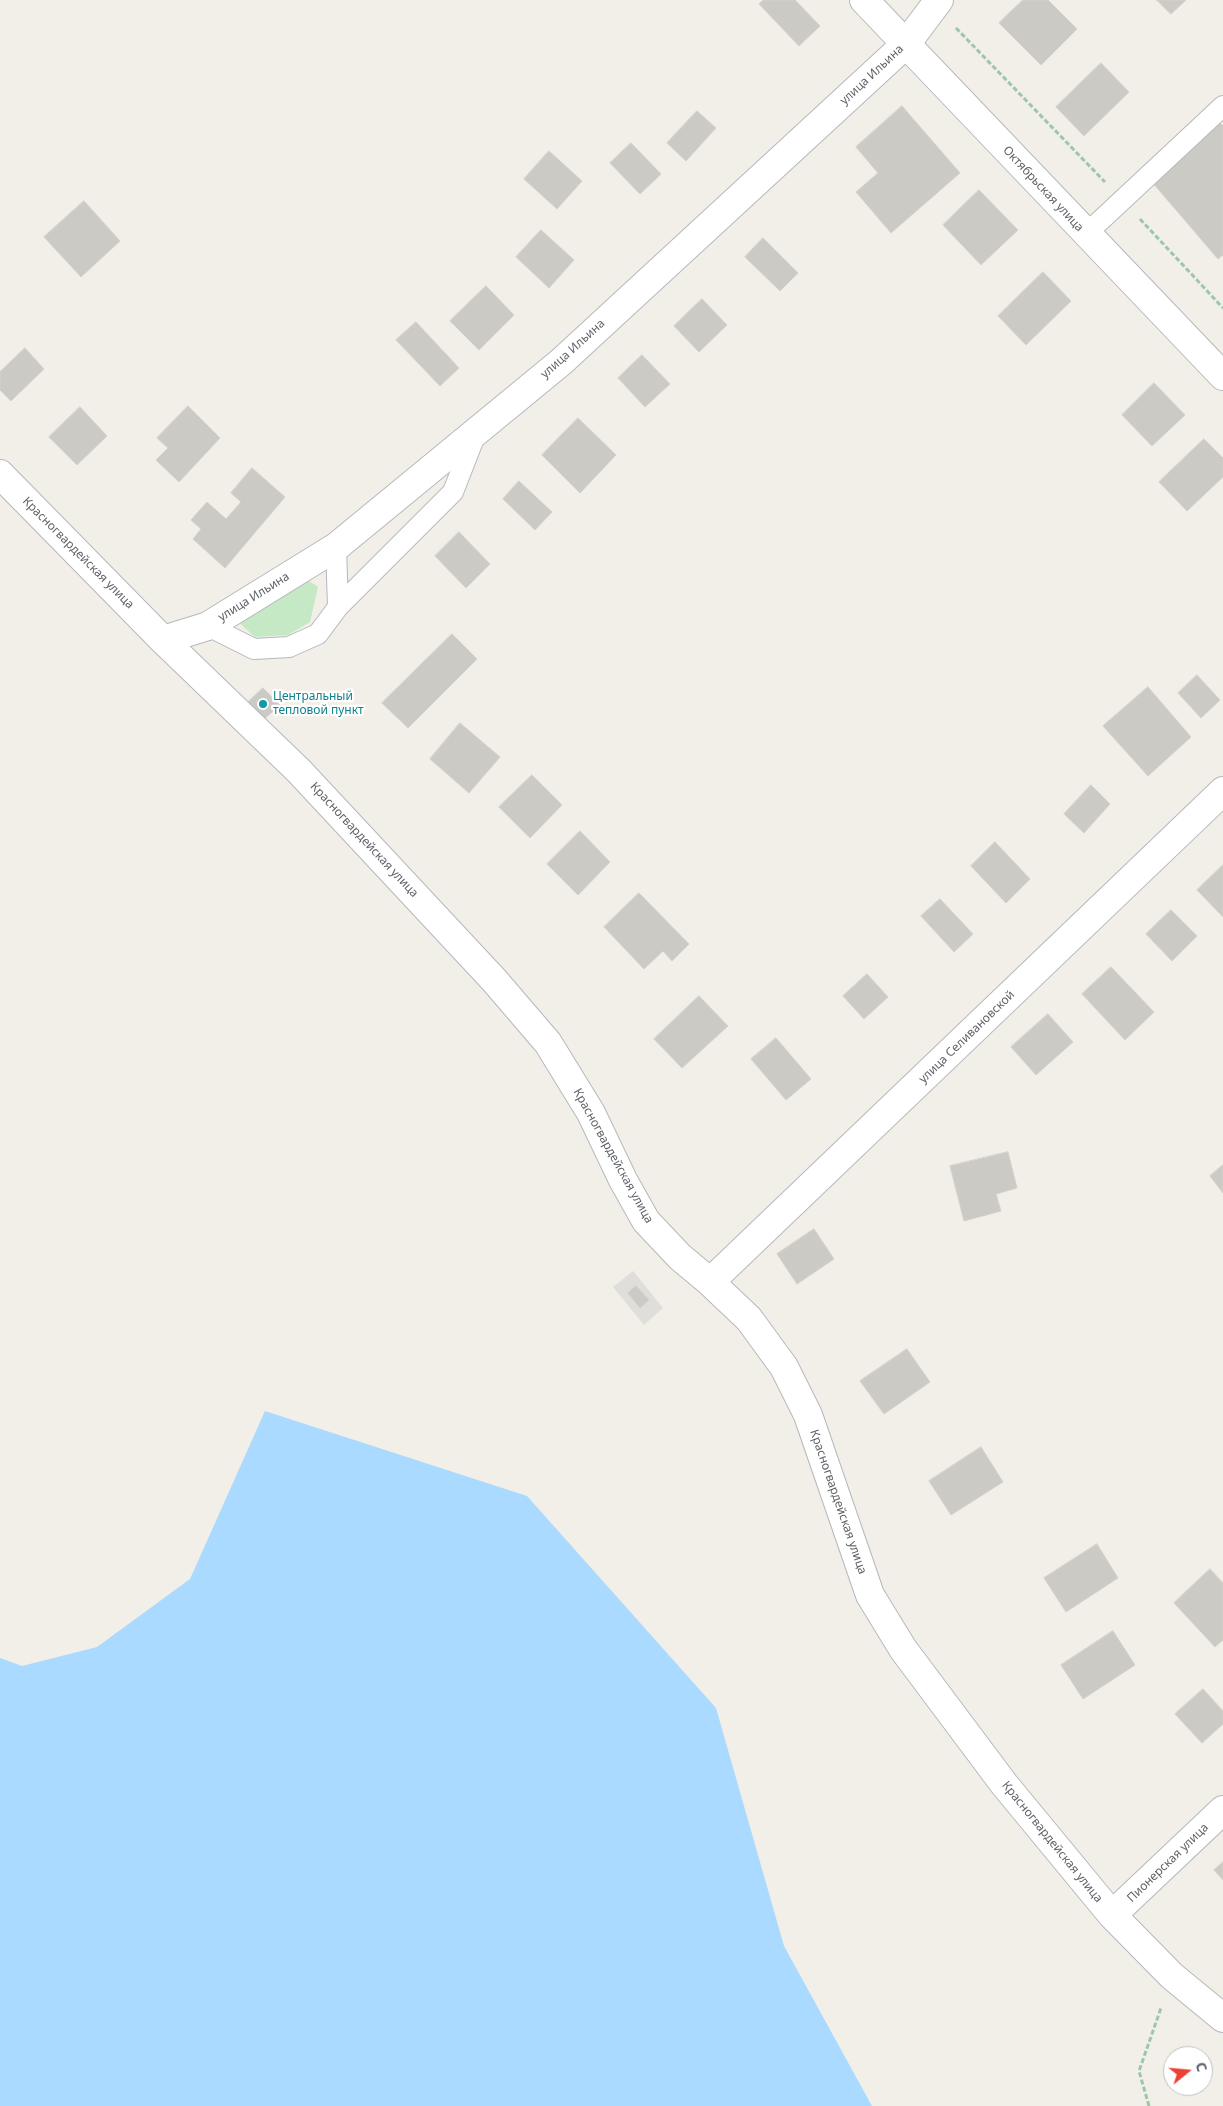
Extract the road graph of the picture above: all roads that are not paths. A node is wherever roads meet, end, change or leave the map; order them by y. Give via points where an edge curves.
1 (864, 0) edge
2 (936, 2) edge
3 (906, 44) junction
4 (1223, 106) edge
5 (1086, 234) junction
6 (1223, 376) edge
7 (476, 431) junction
8 (0, 474) edge
9 (336, 546) junction
10 (338, 607) junction
11 (208, 626) junction
12 (163, 640) junction
13 (1223, 791) edge
14 (710, 1282) junction
15 (1223, 1810) edge
16 (1112, 1915) junction
17 (1223, 2018) edge

1 - 3 street, Октябрьская улица
2 - 3 street, улица Ильина
3 - 5 street, Октябрьская улица
3 - 7 street, улица Ильина via 560,362
4 - 5 lane
5 - 6 street, Октябрьская улица
7 - 9 street, улица Ильина
7 - 10 lane via 453,492
8 - 12 street, Красногвардейская улица
9 - 10 lane
9 - 11 street, улица Ильина
10 - 11 lane via 318,634 289,647 254,649
11 - 12 street, улица Ильина
12 - 14 street, Красногвардейская улица via 299,771 548,1043 591,1113 646,1221 680,1257
13 - 14 street, улица Селивановской
14 - 16 street, Красногвардейская улица via 749,1319 784,1367 808,1415 870,1595 902,1649 1004,1784
15 - 16 street, Пионерская улица
16 - 17 street, Красногвардейская улица via 1172,1976

